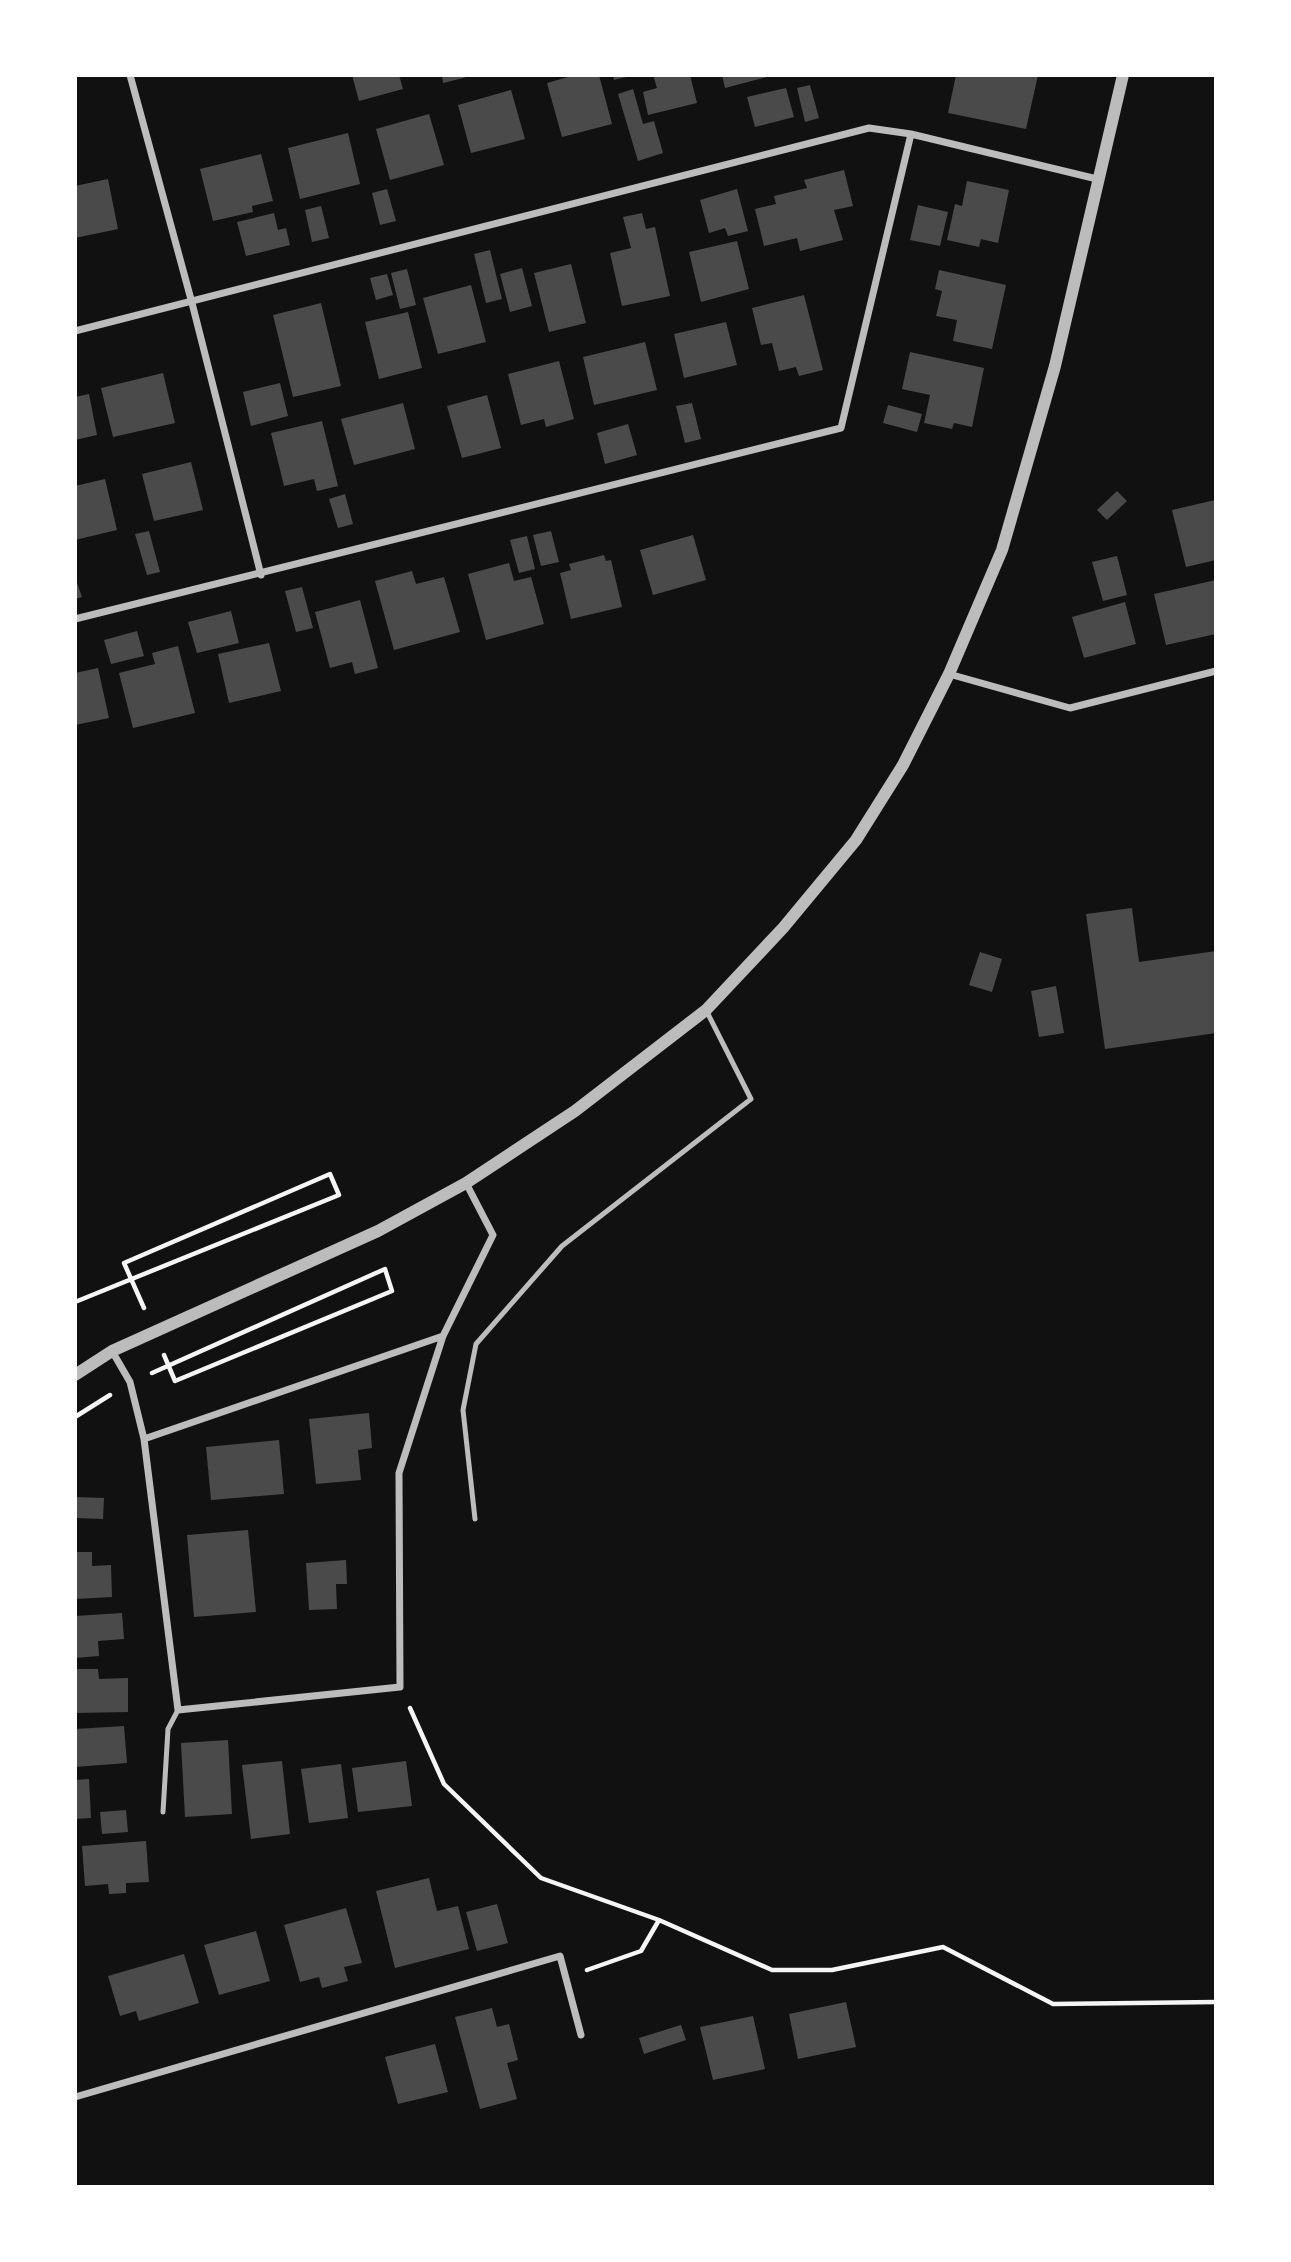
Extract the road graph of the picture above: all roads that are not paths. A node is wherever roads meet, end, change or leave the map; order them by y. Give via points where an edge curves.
1 (130, 75) edge
2 (1123, 75) edge
3 (911, 134) junction
4 (1097, 179) junction
5 (192, 303) junction
6 (75, 331) edge
7 (261, 575) junction
8 (75, 620) edge
9 (1216, 671) edge
10 (949, 674) junction
11 (706, 1010) junction
12 (466, 1182) junction
13 (443, 1336) junction
14 (112, 1351) junction
15 (75, 1376) edge
16 (144, 1439) junction
17 (475, 1520) dead end
18 (178, 1710) junction
19 (163, 1812) dead end
20 (581, 2035) dead end
21 (75, 2097) edge

1 - 5 street
2 - 4 street
3 - 4 street
3 - 5 street via 869,128
3 - 7 street via 841,428
4 - 10 street via 1055,366 1002,550
5 - 6 street
5 - 7 street
7 - 8 street
9 - 10 street via 1070,708
10 - 11 street via 903,765 856,840
11 - 12 street via 575,1111
11 - 17 lane via 751,1099 562,1246 476,1344 463,1410
12 - 13 street via 493,1235
12 - 14 street via 378,1231
13 - 16 street
13 - 18 street via 399,1473 400,1687
14 - 15 street
14 - 16 street via 130,1382
16 - 18 street
18 - 19 lane via 168,1729
20 - 21 street via 560,1956

